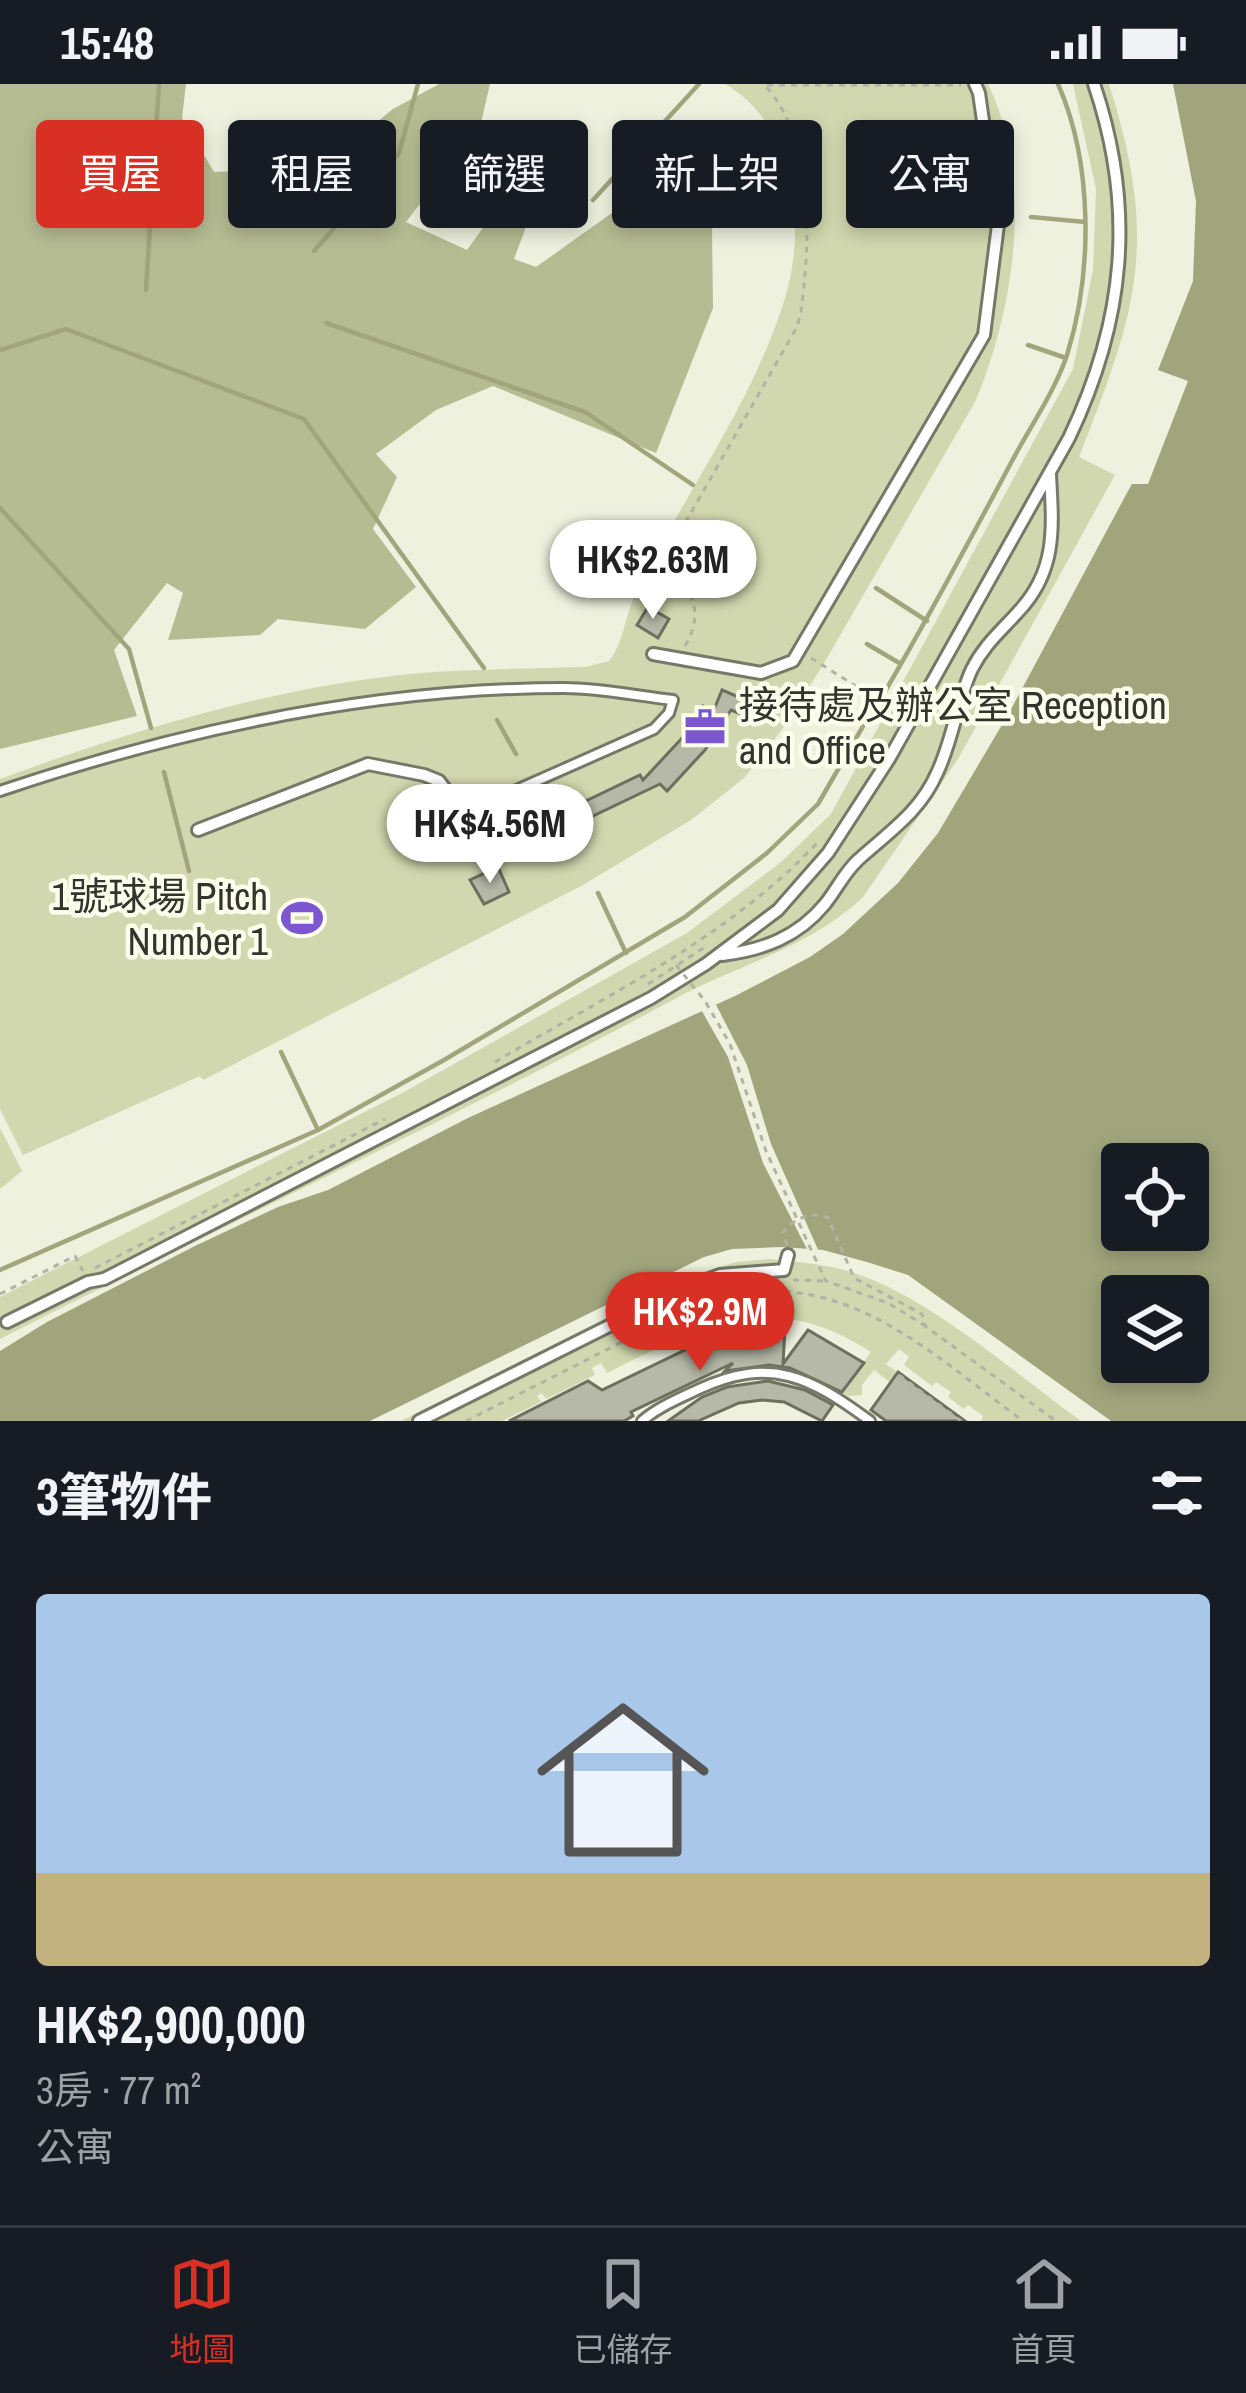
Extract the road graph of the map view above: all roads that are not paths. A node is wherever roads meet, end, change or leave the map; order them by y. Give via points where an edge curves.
1 (975, 84) edge
2 (1094, 84) edge
3 (1049, 472) junction
4 (653, 653) dead end
5 (0, 791) edge
6 (449, 794) dead end
7 (460, 815) dead end
8 (198, 830) dead end
9 (719, 956) junction
10 (788, 1255) road end
11 (8, 1322) dead end
12 (419, 1421) edge
13 (642, 1421) edge
14 (870, 1421) edge

1 - 4 street via 998,225 985,335 800,651 761,674
2 - 3 street via 1119,199 1118,277 1105,350
3 - 9 street via 847,826 795,895
3 - 9 street via 1048,568 970,674 928,792 793,933 757,951
5 - 7 lane via 267,719 431,694 568,688 673,700 653,729
6 - 8 street via 424,775 368,764
9 - 11 street via 651,998
10 - 12 street via 784,1270 721,1275 681,1290
13 - 14 lane via 725,1377 769,1372 824,1388

